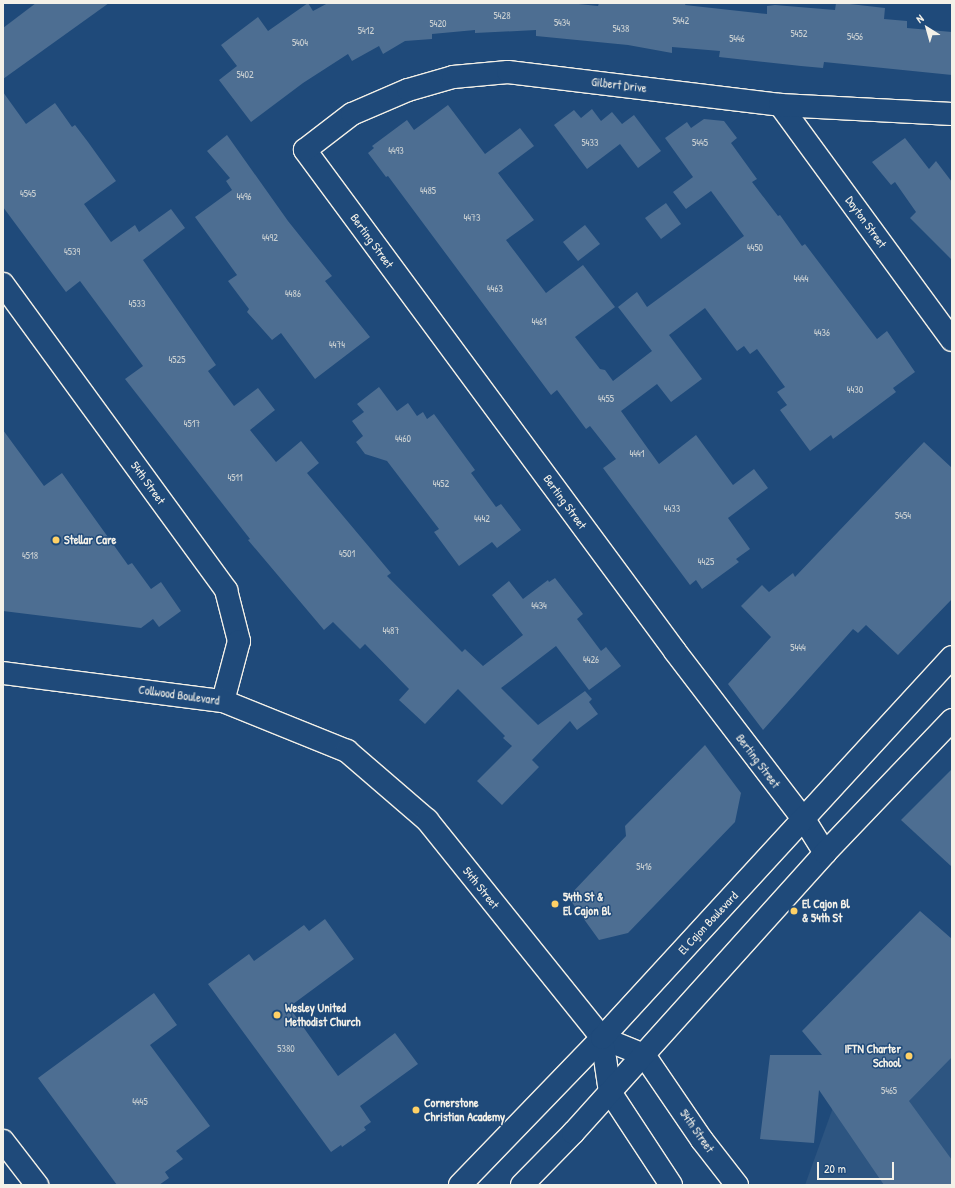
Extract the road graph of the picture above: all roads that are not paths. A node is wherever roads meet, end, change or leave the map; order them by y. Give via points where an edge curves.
1 (780, 105) junction
2 (952, 114) edge
3 (305, 150) joint
4 (3, 284) edge
5 (952, 340) edge
6 (952, 657) edge
7 (3, 673) edge
8 (223, 701) junction
9 (952, 720) edge
10 (347, 750) joint
11 (804, 820) junction
12 (825, 853) junction
13 (602, 1038) junction
14 (644, 1055) junction
15 (610, 1092) junction
16 (3, 1141) edge
17 (37, 1185) edge
18 (460, 1185) edge
19 (522, 1185) edge
20 (671, 1185) edge
21 (737, 1185) edge

1 - 2 main road, Gilbert Drive
1 - 3 main road, Gilbert Drive via 508,72 453,77 408,90 352,114
1 - 5 main road, Dayton Street
3 - 11 main road, Berting Street
4 - 8 main road, 54th Street via 226,590 239,641
6 - 11 main road, El Cajon Boulevard
7 - 8 main road, Collwood Boulevard
8 - 10 main road, Collwood Boulevard
9 - 12 main road
10 - 13 main road, 54th Street via 427,820
11 - 12 main road, Berting Street
11 - 13 main road, El Cajon Boulevard
12 - 14 main road
13 - 14 main road, 54th Street
13 - 15 main road
13 - 18 main road, El Cajon Boulevard
14 - 15 main road
14 - 21 main road, 54th Street via 702,1140
15 - 19 main road
15 - 20 main road
16 - 17 main road

